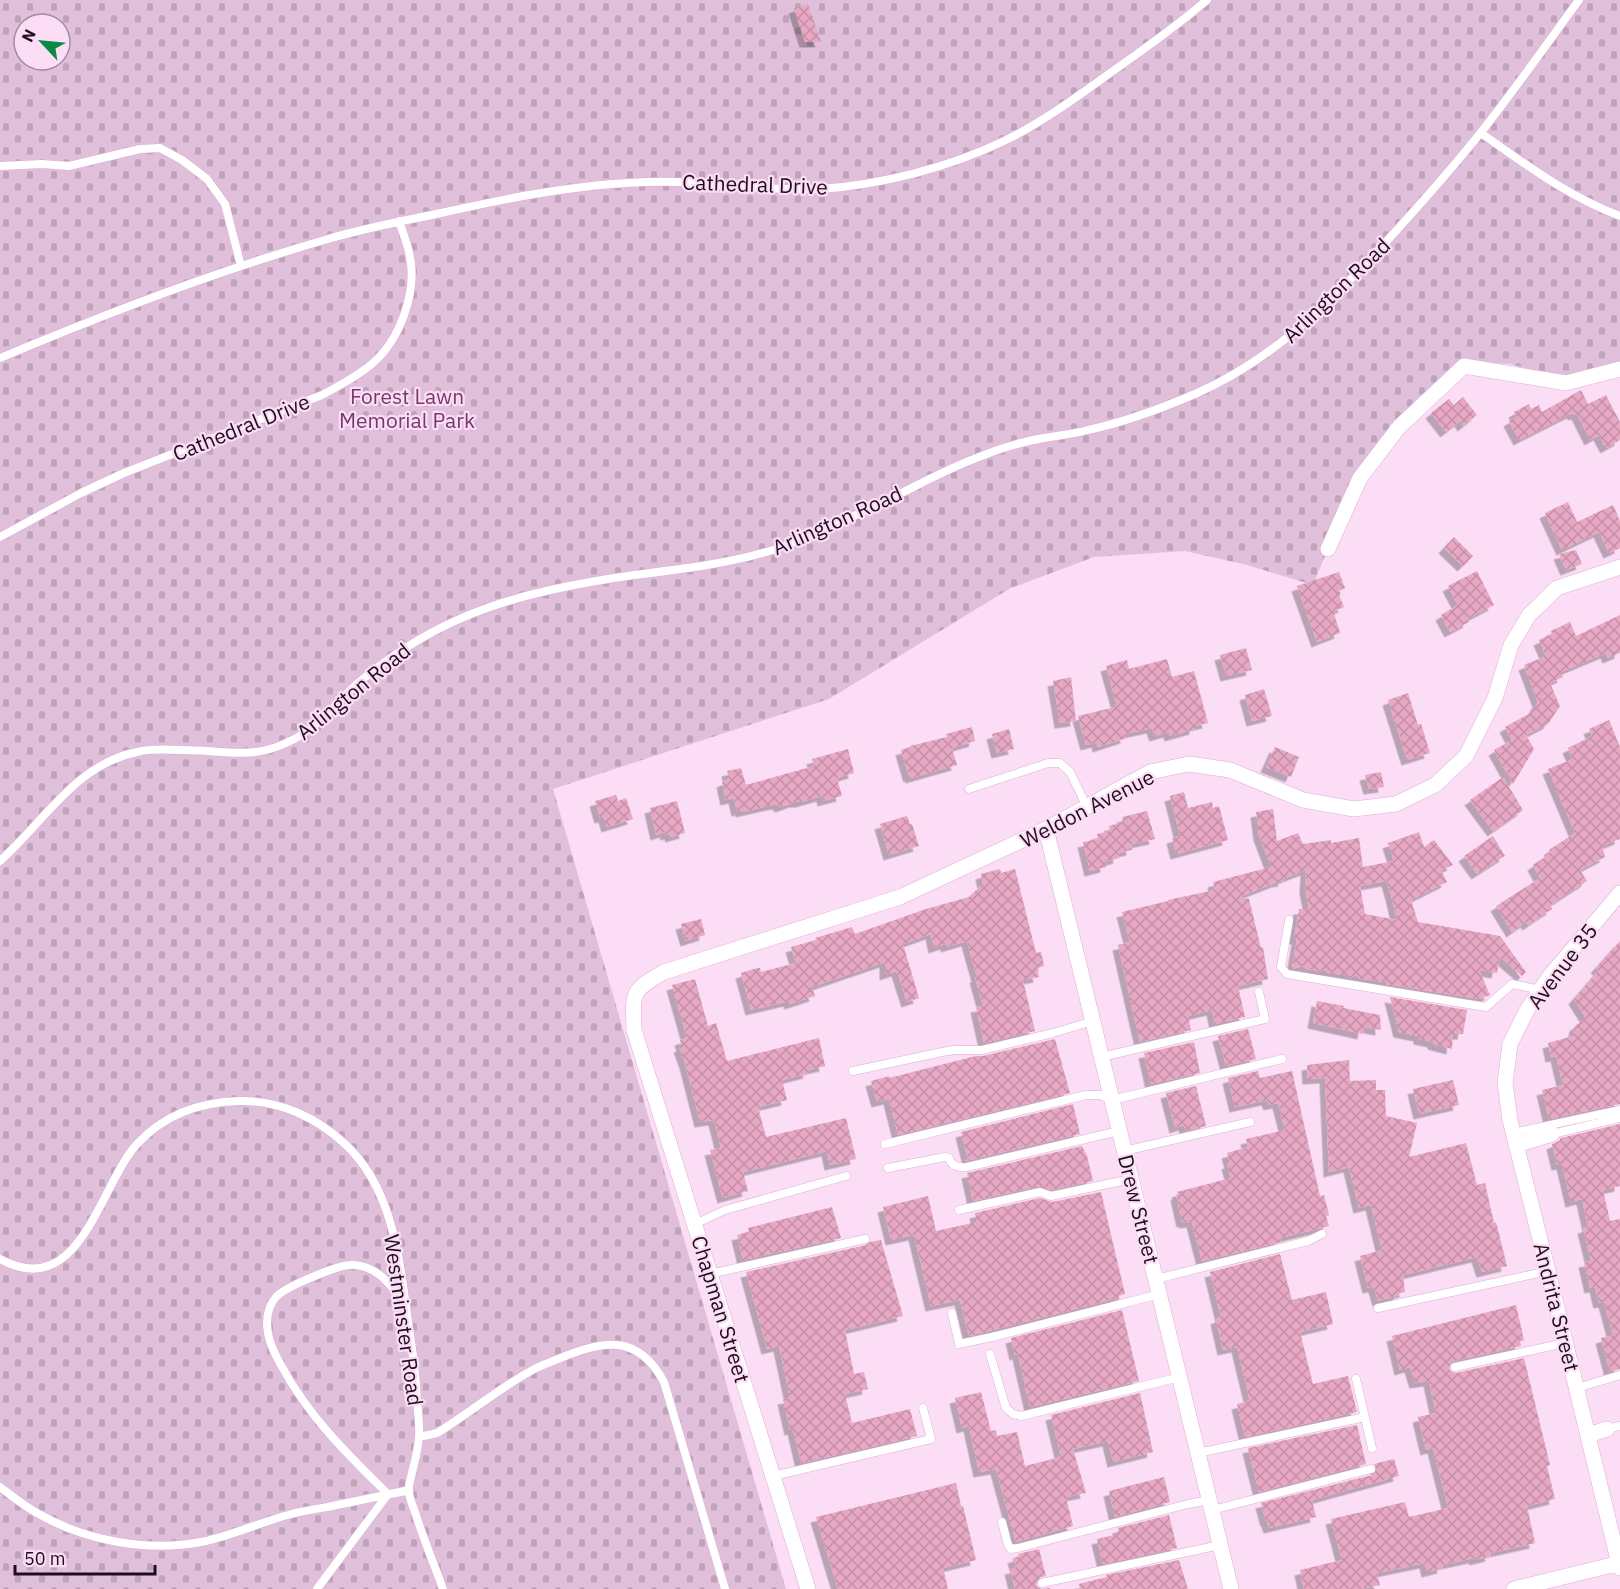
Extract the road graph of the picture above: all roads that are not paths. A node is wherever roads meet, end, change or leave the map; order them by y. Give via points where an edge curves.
1 (1208, 0) edge
2 (1579, 0) edge
3 (1481, 133) junction
4 (0, 166) edge
5 (1620, 216) edge
6 (399, 221) junction
7 (241, 266) junction
8 (0, 358) edge
9 (1620, 369) edge
10 (0, 537) edge
11 (1328, 549) dead end
12 (1620, 567) edge
13 (969, 789) dead end
14 (1087, 807) junction
15 (1046, 829) junction
16 (0, 861) edge
17 (1620, 892) edge
18 (1289, 920) dead end
19 (1541, 990) junction
20 (1259, 992) dead end
21 (1093, 1021) junction
22 (634, 1030) joint
23 (1510, 1044) joint
24 (1101, 1057) junction
25 (1282, 1059) dead end
26 (853, 1071) dead end
27 (1112, 1100) junction
28 (1620, 1110) edge
29 (1620, 1118) edge
30 (1250, 1122) dead end
31 (1119, 1131) junction
32 (1552, 1134) joint
33 (1514, 1139) junction
34 (885, 1144) dead end
35 (1124, 1151) junction
36 (888, 1168) dead end
37 (846, 1176) dead end
38 (1131, 1179) junction
39 (959, 1210) dead end
40 (695, 1224) junction
41 (1322, 1234) dead end
42 (865, 1239) dead end
43 (0, 1259) edge
44 (1548, 1271) junction
45 (710, 1274) junction
46 (1158, 1287) junction
47 (406, 1304) junction
48 (1378, 1308) dead end
49 (952, 1313) dead end
50 (1565, 1343) junction
51 (990, 1354) dead end
52 (1455, 1367) dead end
53 (1620, 1375) edge
54 (1180, 1377) junction
55 (1356, 1379) dead end
56 (1576, 1388) junction
57 (923, 1408) dead end
58 (1365, 1417) junction
59 (1614, 1427) edge
60 (1588, 1436) junction
61 (419, 1437) junction
62 (1372, 1448) dead end
63 (1198, 1453) junction
64 (1371, 1468) dead end
65 (773, 1476) junction
66 (0, 1487) edge
67 (409, 1490) junction
68 (388, 1494) junction
69 (1211, 1505) junction
70 (1002, 1522) dead end
71 (1221, 1545) junction
72 (1620, 1564) edge
73 (1042, 1583) dead end
74 (317, 1589) edge
75 (443, 1589) edge
76 (725, 1589) edge
77 (808, 1589) edge
78 (1231, 1589) edge
79 (1514, 1589) edge

1 - 6 lane, Cathedral Drive via 1040,122 975,153 928,168 818,189 627,183 523,196
2 - 3 lane, Arlington Road
3 - 5 lane via 1565,191
3 - 16 lane, Arlington Road via 1361,270 1314,316 1272,350 1201,392 1120,423 1028,441 982,455 777,549 728,562 532,594 491,606 405,647 356,685 303,735 270,750 227,754 142,750 100,765 75,782
4 - 7 lane via 69,166 160,148 207,179 225,204
6 - 7 lane, Cathedral Drive
6 - 10 lane, Cathedral Drive via 411,258 408,303 397,331 372,363 322,395 124,473
7 - 8 lane, Cathedral Drive
9 - 11 street via 1566,384 1464,366 1399,427 1360,478
12 - 14 street, Weldon Avenue via 1557,588 1528,615 1511,645 1495,698 1466,756 1435,785 1396,804 1354,809 1303,800 1230,770 1189,764 1150,772
13 - 14 lane via 1048,763 1060,763 1070,772
14 - 15 street, Weldon Avenue
15 - 21 street, Drew Street
15 - 22 street, Weldon Avenue via 900,897 664,972 644,983 633,998
17 - 19 street, Avenue 35
18 - 19 lane via 1281,967 1287,974 1486,1007 1512,984
19 - 23 street, Avenue 35
20 - 24 lane via 1265,1019
21 - 24 street, Drew Street
21 - 26 lane via 982,1050 942,1052
22 - 40 street, Chapman Street
23 - 33 street, Andrita Street via 1505,1083
24 - 27 street, Drew Street
25 - 27 lane
27 - 31 street, Drew Street
27 - 34 lane via 1086,1095
28 - 33 lane
29 - 32 lane
30 - 35 lane
31 - 35 street, Drew Street
31 - 36 lane via 967,1167 955,1166 945,1157
32 - 33 street
33 - 44 street, Andrita Street
35 - 38 street, Drew Street
37 - 40 lane via 725,1210
38 - 39 lane via 1051,1196 1040,1192
38 - 46 street, Drew Street
40 - 45 street, Chapman Street
41 - 46 lane
42 - 45 lane
43 - 47 lane, Westminster Road via 34,1268 56,1263 76,1246 137,1144 186,1110 211,1103 248,1101 273,1104 302,1115 326,1128 352,1151 379,1193 390,1224
44 - 48 lane
44 - 50 street, Andrita Street
45 - 65 street, Chapman Street
46 - 49 lane via 1002,1335 959,1344
46 - 54 street, Drew Street
47 - 61 lane, Westminster Road via 415,1362
47 - 68 lane via 382,1276 353,1264 286,1289 274,1300 268,1315 268,1334 277,1357 305,1404
50 - 52 lane
50 - 56 street, Andrita Street
51 - 54 lane via 1006,1408 1021,1416
53 - 56 lane
54 - 63 street, Drew Street
55 - 58 lane
56 - 60 street, Andrita Street
57 - 65 lane via 931,1439
58 - 62 lane
58 - 63 lane
59 - 60 street
60 - 72 street, Andrita Street
61 - 67 lane, Westminster Road
61 - 76 lane via 436,1433 531,1371 584,1348 616,1344 636,1350 652,1362 664,1382
63 - 69 street, Drew Street
64 - 69 lane
65 - 77 street, Chapman Street
66 - 68 lane via 38,1514 70,1529 112,1541 161,1546 202,1542 289,1515
67 - 68 lane
67 - 75 lane
68 - 74 lane
69 - 70 lane via 1188,1504 1011,1549
69 - 71 street, Drew Street
71 - 73 lane
71 - 78 street, Drew Street
72 - 79 street

